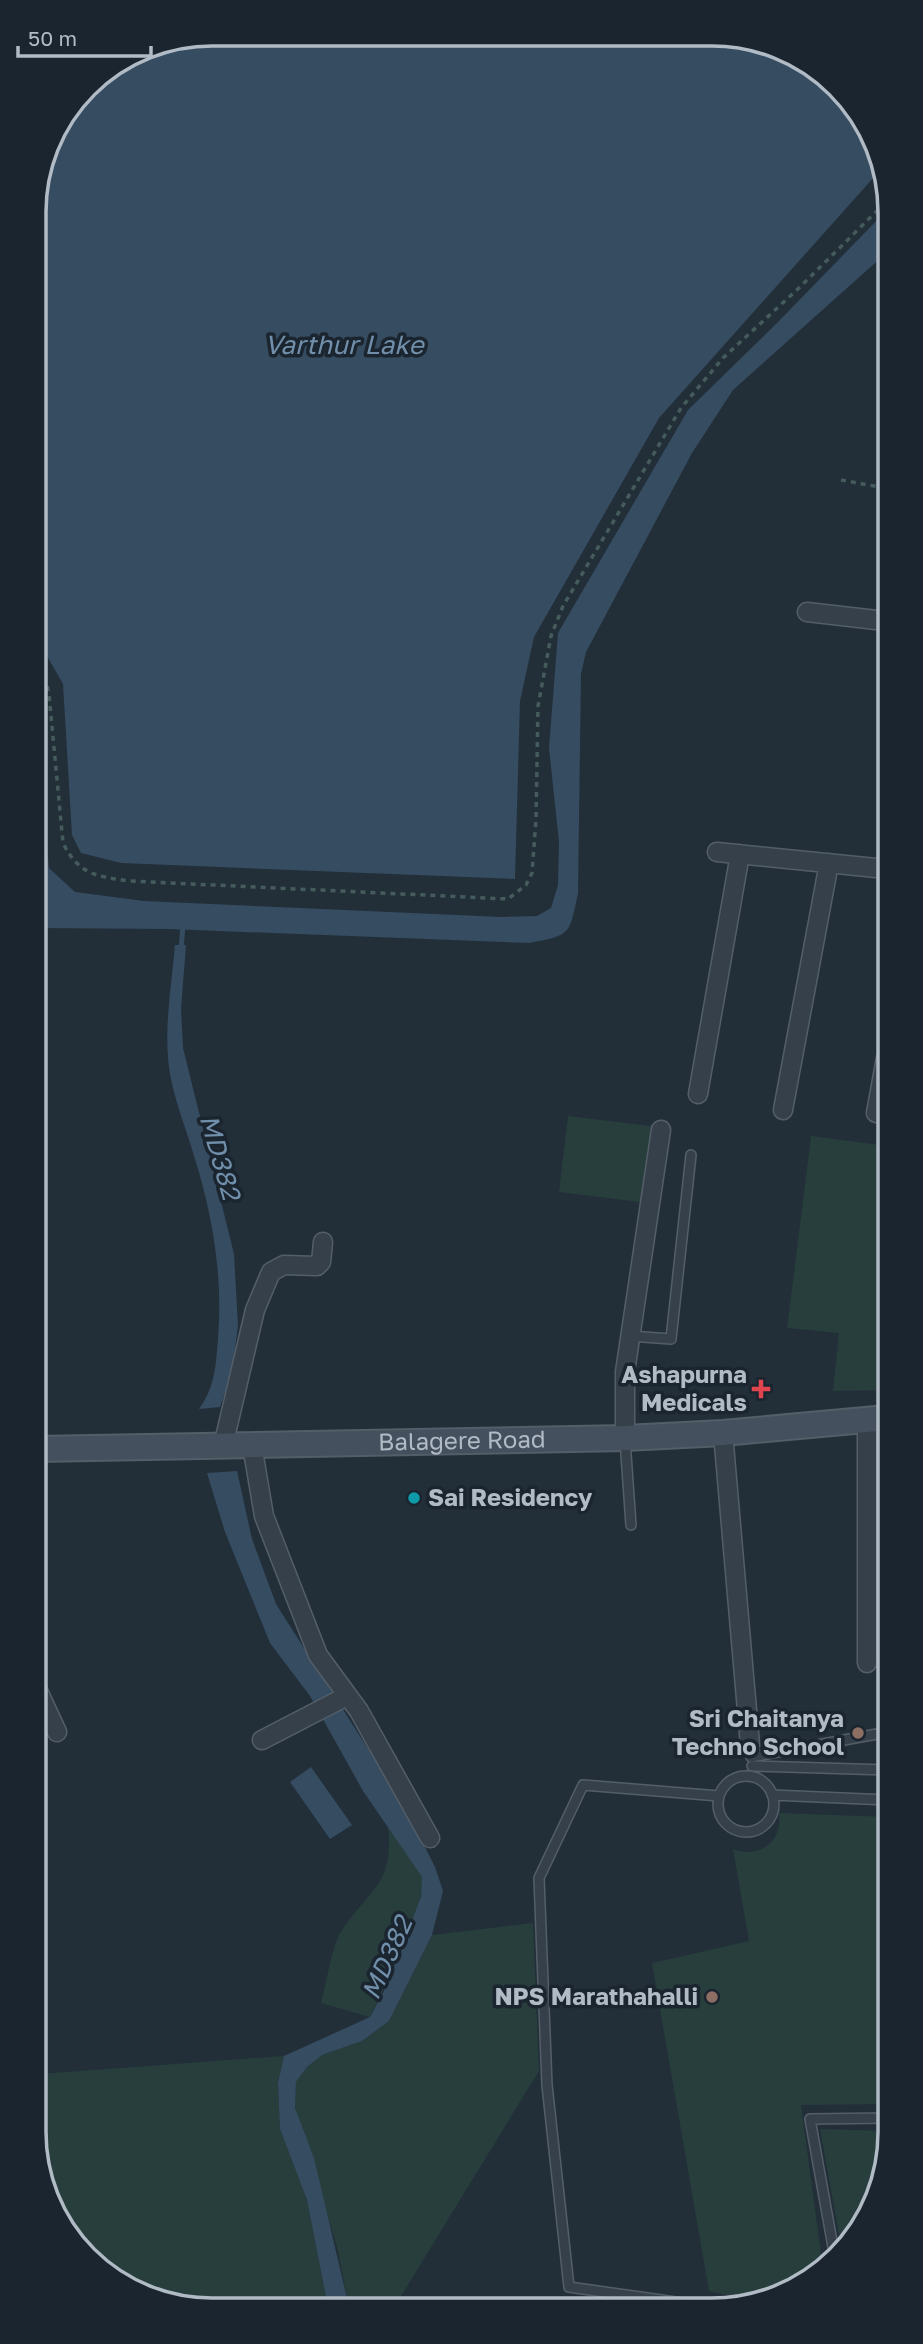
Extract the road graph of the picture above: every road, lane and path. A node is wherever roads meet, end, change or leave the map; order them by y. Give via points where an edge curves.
1 (878, 210) edge
2 (841, 480) dead end
3 (878, 487) edge
4 (807, 612) dead end
5 (878, 620) edge
6 (46, 683) edge
7 (717, 852) dead end
8 (740, 854) junction
9 (829, 863) junction
10 (878, 868) edge
11 (698, 1094) dead end
12 (878, 1105) edge
13 (783, 1110) dead end
14 (876, 1113) dead end
15 (661, 1130) dead end
16 (691, 1155) dead end
17 (323, 1242) dead end
18 (630, 1336) junction
19 (877, 1419) edge
20 (723, 1433) junction
21 (625, 1438) junction
22 (252, 1445) junction
23 (223, 1446) junction
24 (46, 1449) edge
25 (631, 1525) dead end
26 (867, 1663) dead end
27 (343, 1698) junction
28 (46, 1708) edge
29 (57, 1732) dead end
30 (877, 1736) edge
31 (262, 1740) dead end
32 (751, 1756) junction
33 (877, 1769) edge
34 (753, 1777) junction
35 (772, 1795) junction
36 (719, 1796) junction
37 (877, 1800) edge
38 (430, 1838) dead end
39 (877, 2118) edge
40 (833, 2245) edge
41 (647, 2298) edge

1 - 6 path via 723,358 681,408 563,606 551,636 538,706 532,873 526,885 508,899 129,881 85,872 72,861 63,843
2 - 3 path
4 - 5 street
7 - 8 street
8 - 9 street
8 - 11 street
9 - 10 street
9 - 13 street
12 - 14 street
15 - 18 street
16 - 18 lane via 671,1339
17 - 23 street via 317,1266 284,1265 271,1272 255,1310
18 - 21 street
19 - 20 street, Balagere Road
19 - 26 street
20 - 21 street, Balagere Road
20 - 32 street
21 - 22 street, Balagere Road
21 - 25 lane
22 - 23 street, Balagere Road
22 - 27 street via 264,1516 318,1654
23 - 24 street, Balagere Road
27 - 31 street
27 - 38 street via 359,1711
28 - 29 street
30 - 32 lane
32 - 33 lane
32 - 34 lane
34 - 35 lane
34 - 36 lane via 731,1780
35 - 36 lane via 768,1822 751,1832 732,1829 720,1815
35 - 37 lane
36 - 41 lane via 583,1785 540,1878 547,2085 569,2287
39 - 40 lane via 810,2119

